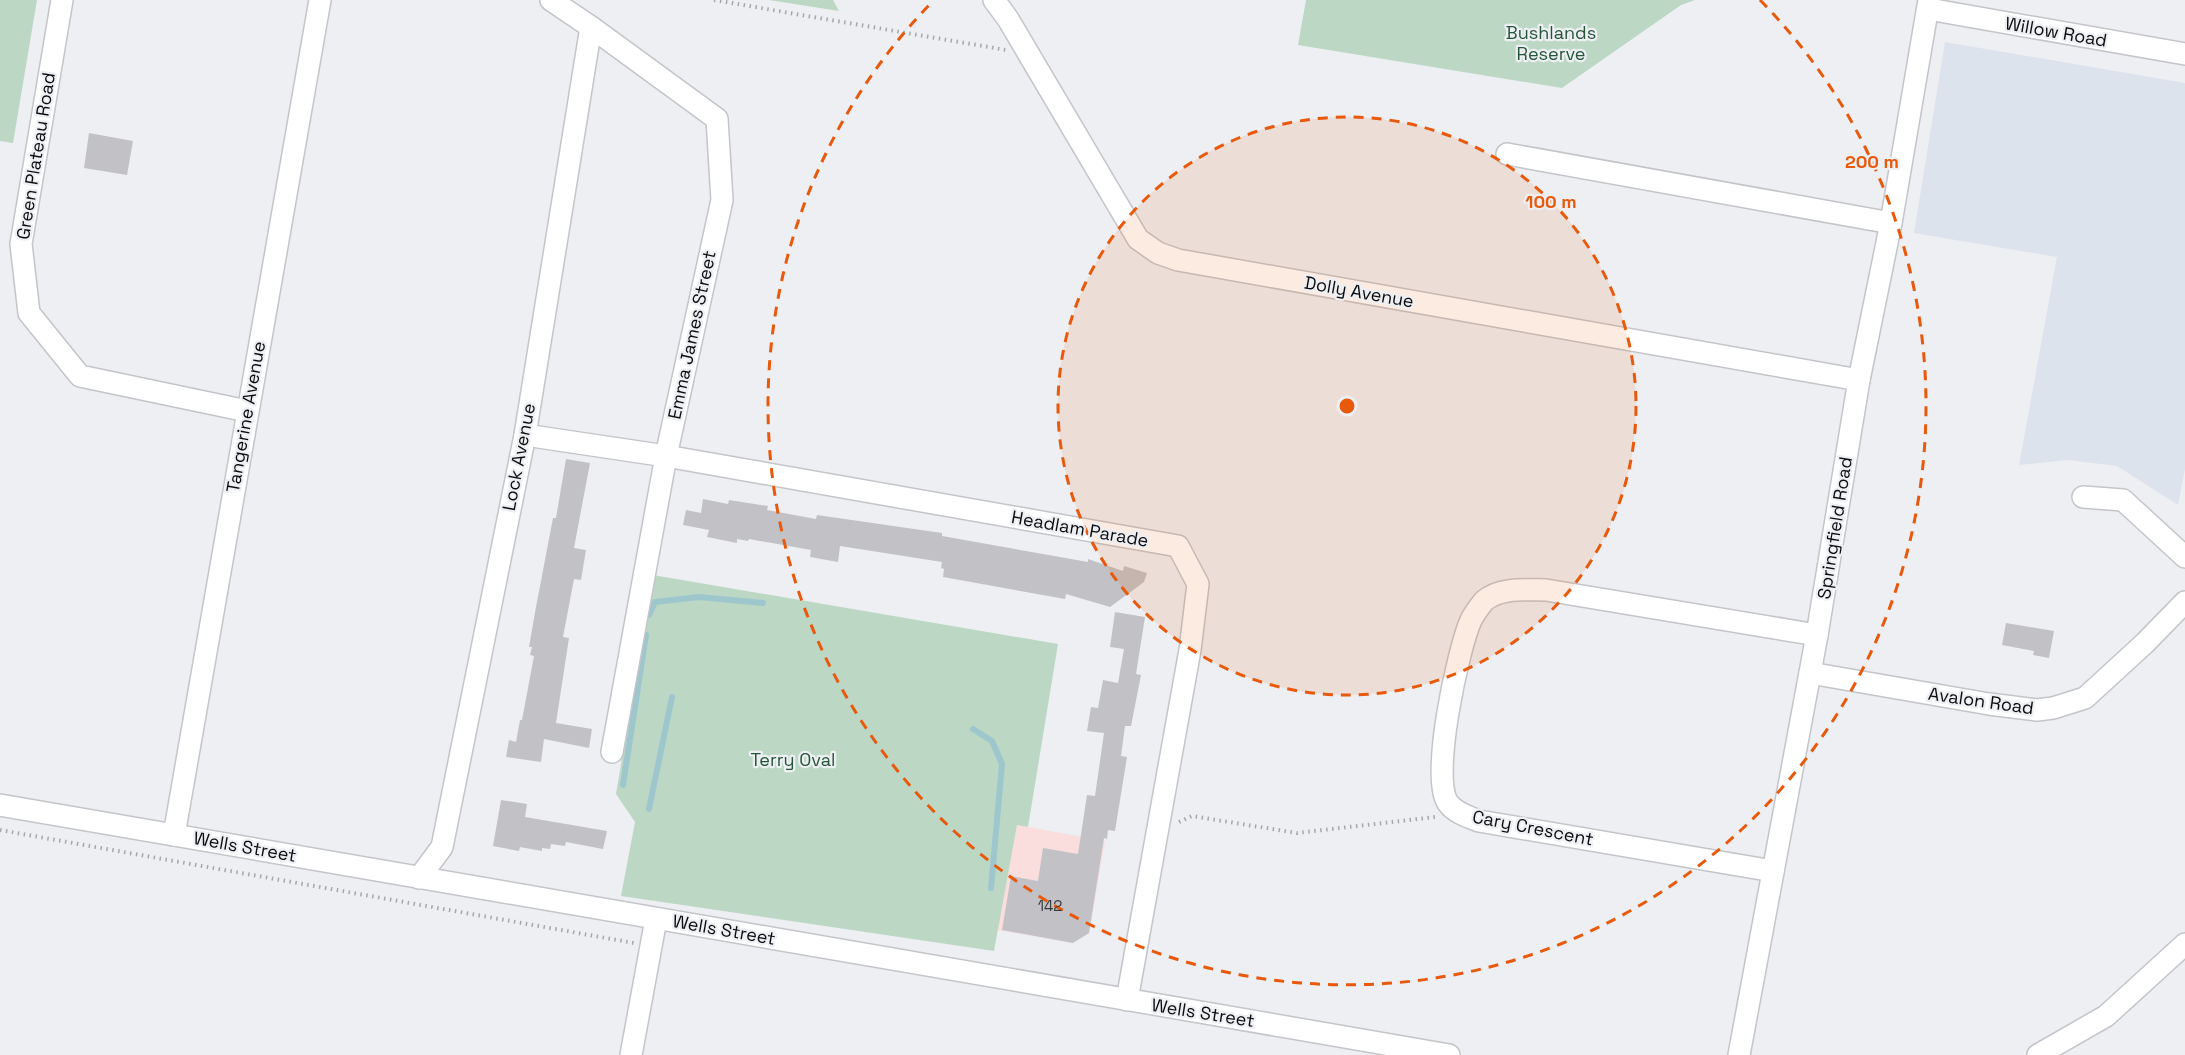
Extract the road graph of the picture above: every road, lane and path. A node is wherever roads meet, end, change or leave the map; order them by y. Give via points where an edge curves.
1 (62, 0) edge
2 (320, 0) edge
3 (551, 0) edge
4 (714, 0) edge
5 (994, 0) edge
6 (1929, 4) edge
7 (1012, 9) edge
8 (591, 27) junction
9 (1028, 52) junction
10 (2185, 54) edge
11 (1507, 154) dead end
12 (1891, 223) junction
13 (1859, 380) junction
14 (247, 411) junction
15 (525, 435) junction
16 (666, 456) junction
17 (2083, 497) dead end
18 (2185, 557) edge
19 (2185, 602) edge
20 (1817, 635) junction
21 (1810, 673) junction
22 (612, 752) dead end
23 (0, 805) edge
24 (1461, 814) junction
25 (0, 830) edge
26 (174, 835) junction
27 (1155, 836) junction
28 (1773, 871) junction
29 (419, 878) junction
30 (656, 919) junction
31 (636, 944) dead end
32 (2185, 944) edge
33 (1127, 1000) junction
34 (631, 1055) edge
35 (1449, 1055) edge
36 (1739, 1055) edge
37 (2038, 1055) edge

1 - 14 street, Green Plateau Road via 21,244 29,313 80,376
2 - 14 street, Tangerine Avenue
3 - 8 street, Emma James Street
4 - 9 path via 993,50
5 - 7 street, Dolly Avenue
6 - 10 street, Willow Road
6 - 12 street, Springfield Road
7 - 9 street, Dolly Avenue
8 - 15 street, Lock Avenue
8 - 16 street, Emma James Street via 717,119 722,200
9 - 13 street, Dolly Avenue via 1138,239 1158,253 1178,260
11 - 12 street
12 - 13 street, Springfield Road
13 - 20 street, Springfield Road
14 - 26 street, Tangerine Avenue
15 - 16 street, Headlam Parade
15 - 29 street, Lock Avenue via 442,847
16 - 22 street, Emma James Street
16 - 27 street, Headlam Parade via 1178,546 1198,584 1190,650
17 - 18 street via 2123,500
19 - 21 street, Avalon Road via 2085,698 2053,708 1989,704
20 - 21 street, Springfield Road
20 - 24 street, Cary Crescent via 1546,590 1511,589 1485,600 1472,619 1461,650 1444,735 1442,789 1448,804
21 - 28 street, Springfield Road
23 - 26 street, Wells Street
24 - 27 path via 1296,833 1192,816
24 - 28 street, Cary Crescent via 1479,821
25 - 31 path
26 - 29 street, Wells Street
27 - 33 street, Headlam Parade
28 - 36 street, Springfield Road
29 - 30 street, Wells Street
30 - 33 street, Wells Street
30 - 34 street
32 - 37 street via 2106,1016
33 - 35 street, Wells Street

